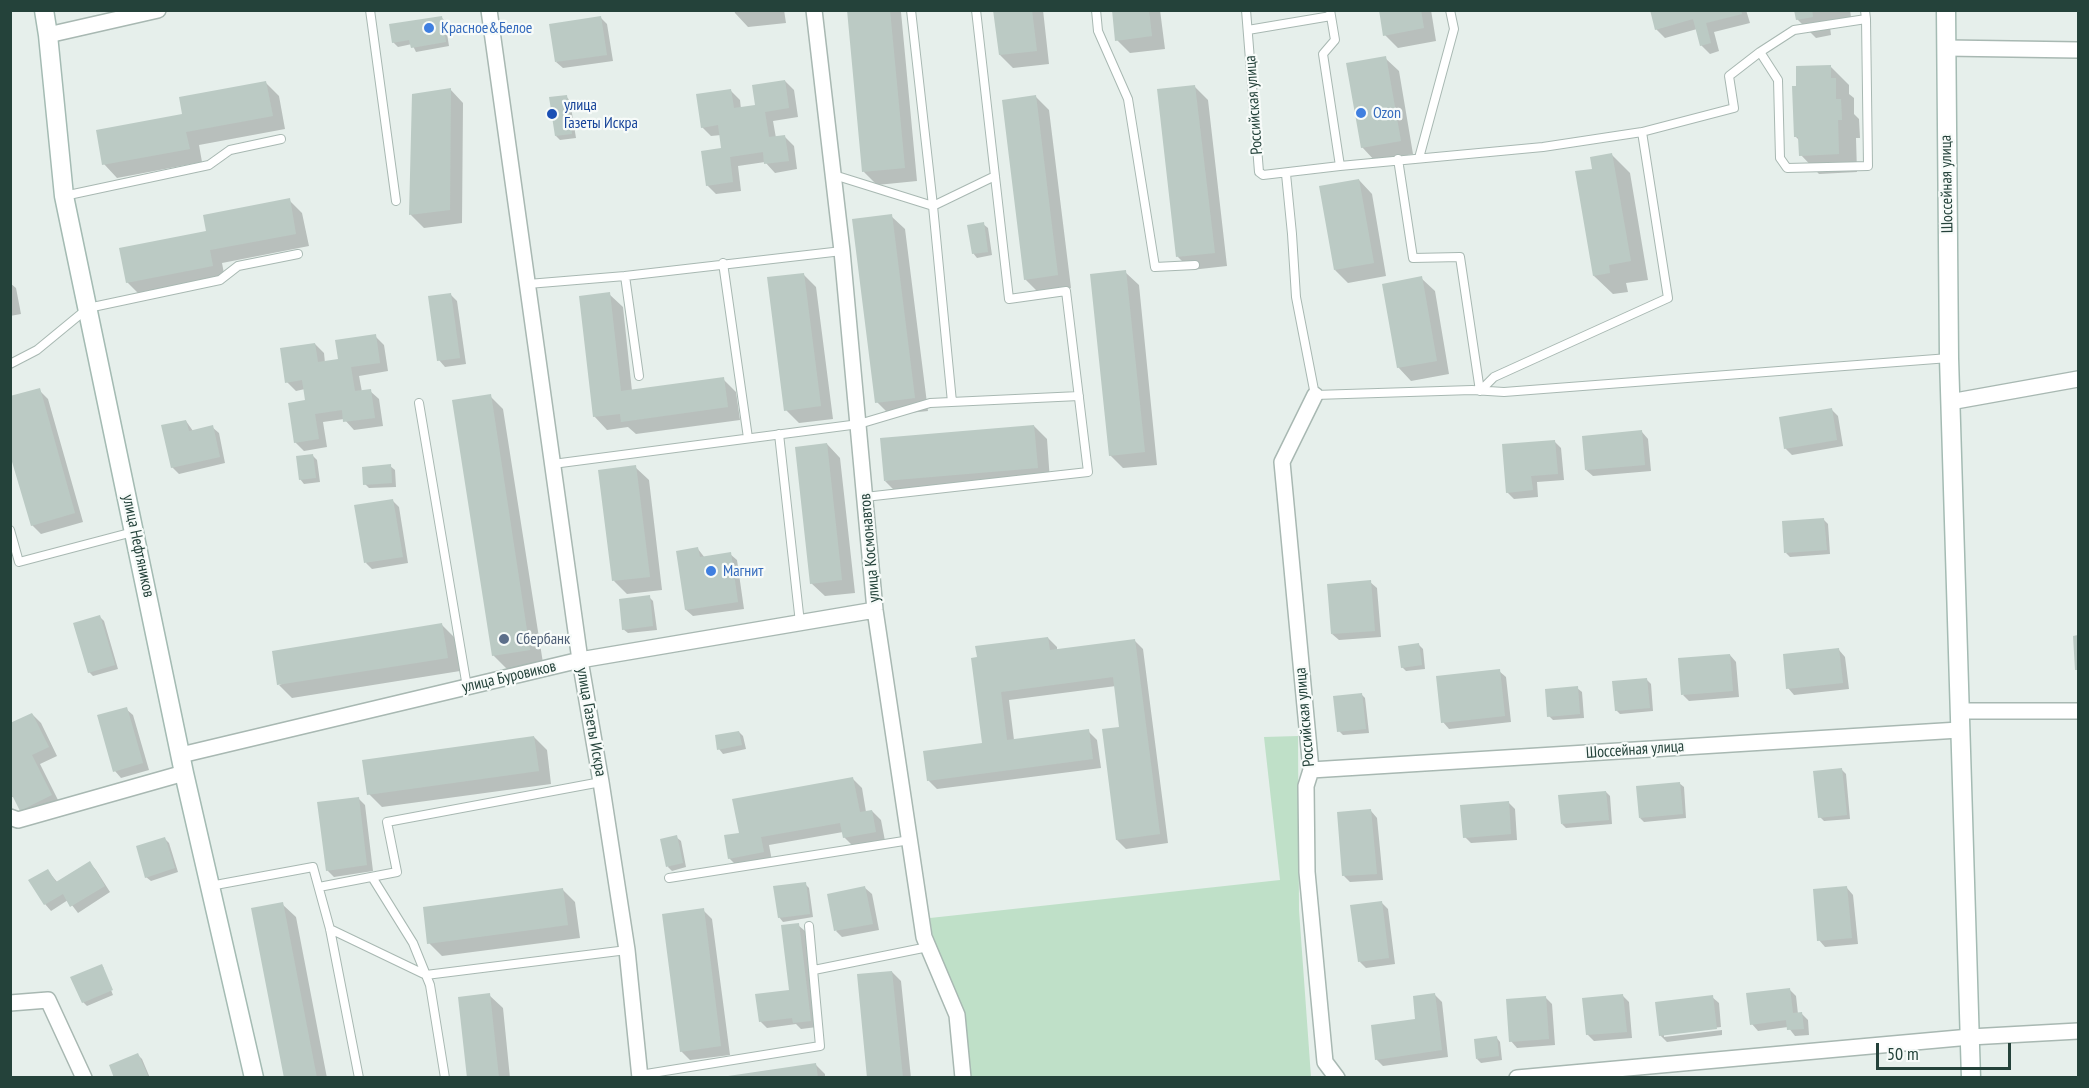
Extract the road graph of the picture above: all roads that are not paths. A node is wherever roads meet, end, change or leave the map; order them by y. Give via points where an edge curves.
1 (44, 10) edge
2 (158, 10) edge
3 (370, 10) edge
4 (489, 10) edge
5 (814, 10) edge
6 (911, 10) edge
7 (975, 10) edge
8 (1096, 10) edge
9 (1246, 10) edge
10 (1450, 10) edge
11 (1946, 10) edge
12 (1330, 13) edge
13 (1865, 15) edge
14 (1248, 30) junction
15 (48, 35) junction
16 (1946, 48) junction
17 (2079, 50) edge
18 (1760, 52) junction
19 (1642, 132) junction
20 (281, 140) dead end
21 (1419, 158) junction
22 (1398, 159) junction
23 (1340, 166) junction
24 (1286, 174) junction
25 (834, 175) junction
26 (995, 176) junction
27 (64, 196) junction
28 (396, 201) dead end
29 (933, 206) junction
30 (842, 251) junction
31 (298, 254) dead end
32 (723, 263) junction
33 (1195, 265) dead end
34 (625, 276) junction
35 (528, 284) junction
36 (88, 308) junction
37 (1949, 358) junction
38 (10, 364) edge
39 (639, 376) dead end
40 (2079, 380) edge
41 (1480, 391) junction
42 (1315, 395) junction
43 (1078, 396) junction
44 (952, 402) junction
45 (1950, 402) junction
46 (419, 403) dead end
47 (859, 424) junction
48 (779, 434) junction
49 (748, 438) junction
50 (553, 464) junction
51 (865, 497) junction
52 (10, 530) edge
53 (135, 531) junction
54 (875, 610) junction
55 (800, 623) junction
56 (580, 660) junction
57 (467, 687) junction
58 (1959, 711) junction
59 (2079, 711) edge
60 (1959, 730) junction
61 (182, 755) junction
62 (1311, 770) junction
63 (184, 773) junction
64 (602, 782) junction
65 (14, 818) edge
66 (909, 840) junction
67 (372, 877) junction
68 (669, 878) dead end
69 (210, 886) junction
70 (319, 887) junction
71 (809, 926) dead end
72 (330, 929) junction
73 (928, 947) junction
74 (627, 950) junction
75 (814, 970) junction
76 (426, 975) junction
77 (10, 1003) edge
78 (2079, 1031) edge
79 (1970, 1037) junction
80 (640, 1076) edge
81 (84, 1077) edge
82 (254, 1077) edge
83 (359, 1077) edge
84 (445, 1077) edge
85 (963, 1077) edge
86 (1337, 1077) edge
87 (1517, 1077) edge
88 (1971, 1077) edge

1 - 15 street, улица Нефтяников
2 - 15 street
3 - 28 lane
4 - 35 street, улица Газеты Искра
5 - 25 street, улица Космонавтов
6 - 29 lane
7 - 26 lane
8 - 33 lane via 1098,31 1128,99 1155,267
9 - 14 lane, Российская улица
10 - 21 lane via 1454,29
11 - 16 street, Шоссейная улица
12 - 14 lane
12 - 23 lane via 1335,40 1323,54
13 - 18 lane via 1794,30
13 - 18 lane via 1868,166 1787,168 1780,158 1778,80
14 - 24 lane, Российская улица via 1259,172 1263,176
15 - 27 street, улица Нефтяников
16 - 17 street
16 - 37 street, Шоссейная улица
18 - 19 lane, Российская улица via 1729,76 1734,108
19 - 21 lane, Российская улица via 1544,147
19 - 41 lane via 1668,297 1494,377
20 - 27 lane via 230,150 209,165
21 - 22 lane, Российская улица
22 - 23 lane, Российская улица
22 - 41 lane via 1413,258 1460,257
23 - 24 lane, Российская улица
24 - 42 lane via 1296,297
25 - 29 lane
25 - 30 street, улица Космонавтов
26 - 29 lane
26 - 43 lane via 1009,299 1066,291
27 - 36 street, улица Нефтяников
29 - 44 lane
30 - 32 lane
30 - 47 street, улица Космонавтов
31 - 36 lane via 238,266 220,280
32 - 34 lane
32 - 49 lane
34 - 35 lane
34 - 39 lane
35 - 50 street, улица Газеты Искра
36 - 38 lane via 37,350
36 - 53 street, улица Нефтяников
37 - 41 lane
37 - 45 street, Шоссейная улица
40 - 45 street
41 - 42 lane
42 - 62 street, Российская улица via 1282,462
43 - 44 lane
43 - 51 lane via 1088,472
44 - 47 lane via 930,403
45 - 58 street, Шоссейная улица
46 - 57 lane
47 - 48 lane
47 - 51 street, улица Космонавтов
48 - 49 lane
48 - 55 lane
49 - 50 lane
50 - 56 street, улица Газеты Искра
51 - 54 street, улица Космонавтов
52 - 53 lane via 19,562
53 - 61 street, улица Нефтяников
54 - 55 street, улица Буровиков
54 - 66 street, улица Космонавтов
55 - 56 street, улица Буровиков
56 - 57 street, улица Буровиков
56 - 64 street, улица Газеты Искра
57 - 61 street, улица Буровиков
58 - 59 street
58 - 60 street, Шоссейная улица
60 - 62 street, Шоссейная улица
60 - 79 street, Шоссейная улица
61 - 63 street, улица Нефтяников
62 - 86 street, Российская улица via 1306,786 1307,872 1325,1062
63 - 65 street
63 - 69 street, улица Нефтяников
64 - 67 lane via 387,822 397,872
64 - 74 street, улица Газеты Искра
66 - 68 lane
66 - 73 street, улица Космонавтов
67 - 70 lane
67 - 76 lane via 413,943
69 - 70 lane via 313,867
69 - 82 street, улица Нефтяников
70 - 72 lane
71 - 75 lane
72 - 76 lane
72 - 83 lane
73 - 75 lane
73 - 85 street, улица Космонавтов via 957,1015
74 - 76 lane
74 - 80 street, улица Газеты Искра
75 - 80 lane via 820,1046
76 - 84 lane
77 - 81 street via 48,1000
78 - 79 street
79 - 87 street
79 - 88 street, Шоссейная улица

